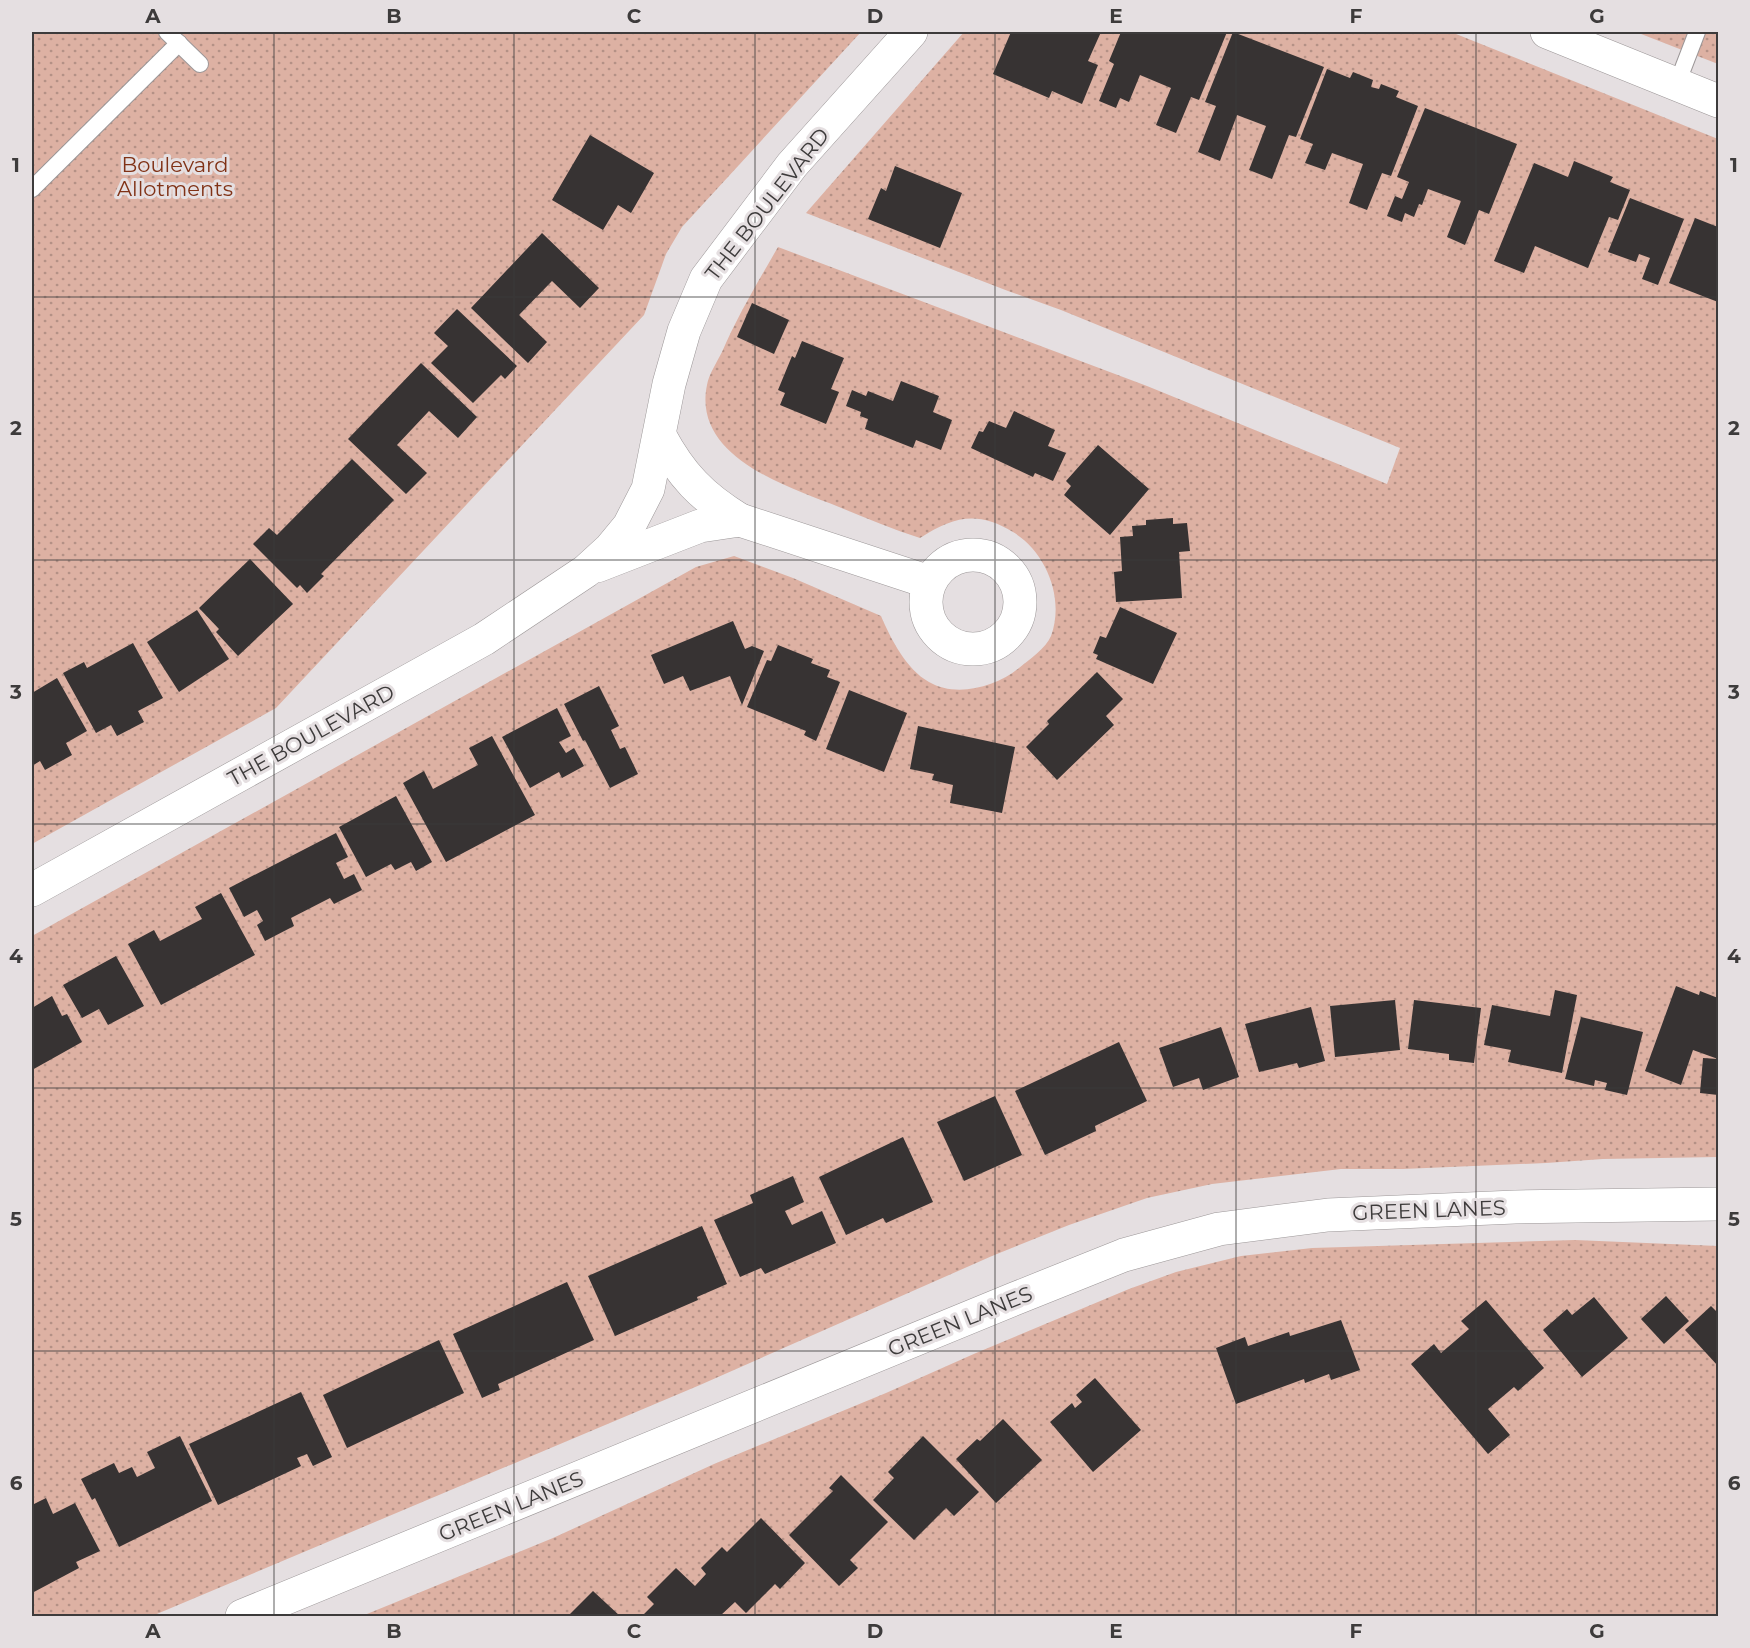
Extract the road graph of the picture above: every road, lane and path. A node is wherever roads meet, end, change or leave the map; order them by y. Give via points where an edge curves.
1 (911, 32) edge
2 (1547, 32) edge
3 (1697, 32) edge
4 (173, 37) edge
5 (200, 64) dead end
6 (1677, 84) junction
7 (1719, 101) edge
8 (32, 189) edge
9 (660, 436) junction
10 (740, 520) junction
11 (586, 571) junction
12 (929, 582) dead end
13 (32, 890) edge
14 (1719, 1203) edge
15 (242, 1617) edge

1 - 9 street, THE BOULEVARD via 792,165 706,279 684,331
2 - 6 street
3 - 6 lane
4 - 5 lane
4 - 8 lane
6 - 7 street
9 - 10 street, THE BOULEVARD via 674,463 694,485 714,504
9 - 11 street, THE BOULEVARD via 648,489 629,526
10 - 11 street, THE BOULEVARD via 700,526
10 - 12 street, THE BOULEVARD
11 - 13 street, THE BOULEVARD via 484,639
14 - 15 street, GREEN LANES via 1328,1215 1219,1229 1124,1256 1025,1294

